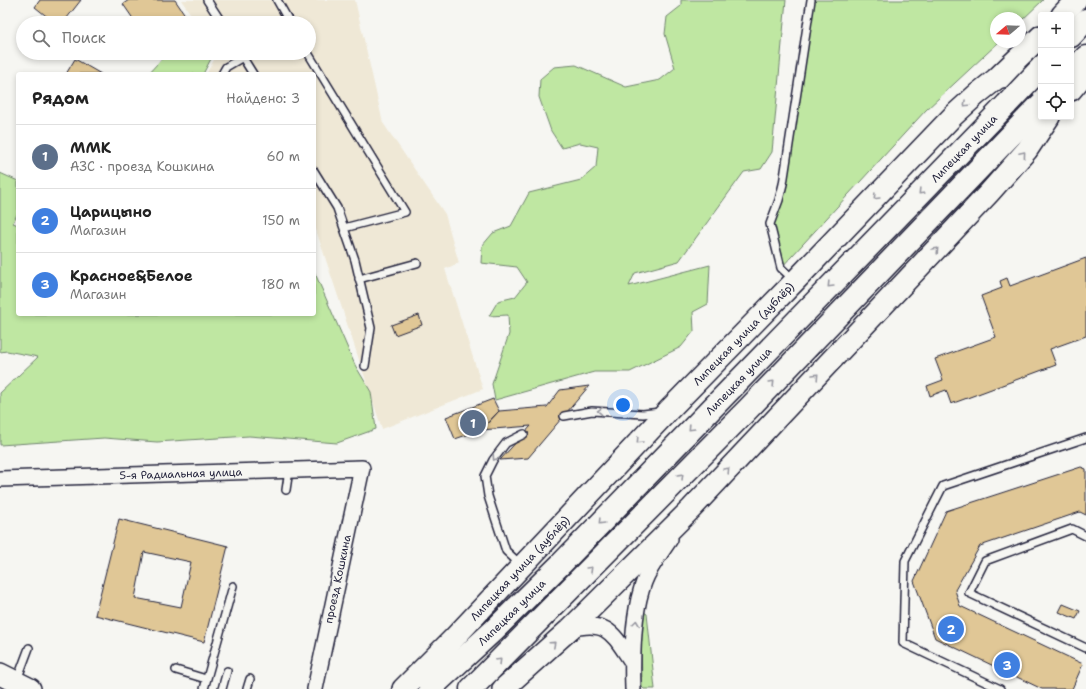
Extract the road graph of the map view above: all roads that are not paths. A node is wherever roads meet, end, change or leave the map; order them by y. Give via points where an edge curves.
1 (208, 0) edge
2 (276, 0) edge
3 (811, 0) edge
4 (1076, 0) edge
5 (1065, 12) edge
6 (218, 16) edge
7 (286, 16) edge
8 (1086, 20) edge
9 (1074, 33) edge
10 (1038, 39) edge
11 (1086, 57) edge
12 (235, 60) edge
13 (245, 60) edge
14 (312, 60) edge
15 (1074, 69) edge
16 (1038, 71) edge
17 (223, 72) edge
18 (253, 72) edge
19 (1086, 72) edge
20 (996, 79) junction
21 (1038, 86) edge
22 (1074, 86) edge
23 (1038, 107) edge
24 (1047, 120) edge
25 (316, 174) edge
26 (344, 228) junction
27 (418, 263) dead end
28 (359, 278) junction
29 (795, 281) junction
30 (365, 366) dead end
31 (666, 412) junction
32 (564, 416) dead end
33 (524, 434) dead end
34 (1086, 438) edge
35 (362, 468) joint
36 (289, 470) junction
37 (0, 479) edge
38 (286, 490) dead end
39 (690, 509) junction
40 (1086, 536) edge
41 (521, 565) junction
42 (233, 586) dead end
43 (570, 629) junction
44 (454, 638) junction
45 (30, 648) dead end
46 (1086, 648) edge
47 (632, 662) junction
48 (176, 670) dead end
49 (227, 671) dead end
50 (206, 679) junction
51 (250, 679) dead end
52 (15, 682) edge
53 (204, 689) edge
54 (222, 689) edge
55 (247, 689) edge
56 (315, 689) edge
57 (403, 689) edge
58 (416, 689) edge
59 (430, 689) edge
60 (472, 689) edge
61 (503, 689) edge
62 (633, 689) edge
63 (1000, 689) edge

1 - 6 lane
2 - 7 lane
3 - 29 lane via 784,184 770,224 781,268
4 - 5 main road
8 - 9 main road
10 - 20 main road, Липецкая улица (дублёр)
11 - 15 main road
12 - 17 lane
13 - 18 lane
14 - 26 lane via 405,212
16 -> 59 main road, Липецкая улица, bridge via 561,564
19 - 22 main road
20 - 21 street via 1006,76 1020,77
20 -> 29 main road, Липецкая улица (дублёр) via 953,116
60 -> 23 main road via 748,409
39 -> 24 main road via 989,193 1026,150
25 - 26 lane via 337,208
26 - 28 lane
27 - 28 lane
28 - 30 lane via 371,328
29 - 31 main road, Липецкая улица (дублёр)
31 -> 32 lane via 643,414 592,411
31 -> 41 main road, Липецкая улица (дублёр)
33 -> 41 lane via 506,443 492,460 485,476 488,496 506,551
34 - 63 lane via 944,486 905,561 903,643
35 - 36 street, 5-я Радиальная улица
35 - 56 street, проезд Кошкина
36 - 37 street, 5-я Радиальная улица
36 - 38 lane
39 - 43 main road
47 -> 39 street via 636,620 644,583 650,568
40 - 46 lane via 1072,530 985,561 970,593
41 - 44 main road, Липецкая улица (дублёр)
42 - 50 lane
43 - 47 street via 587,625 600,626 613,634
61 -> 43 main road
44 - 57 main road, Липецкая улица (дублёр)
44 - 58 main road, Липецкая улица (дублёр)
45 - 52 lane
47 - 62 street
48 - 50 lane
49 - 54 lane
50 - 53 lane
51 - 55 lane

